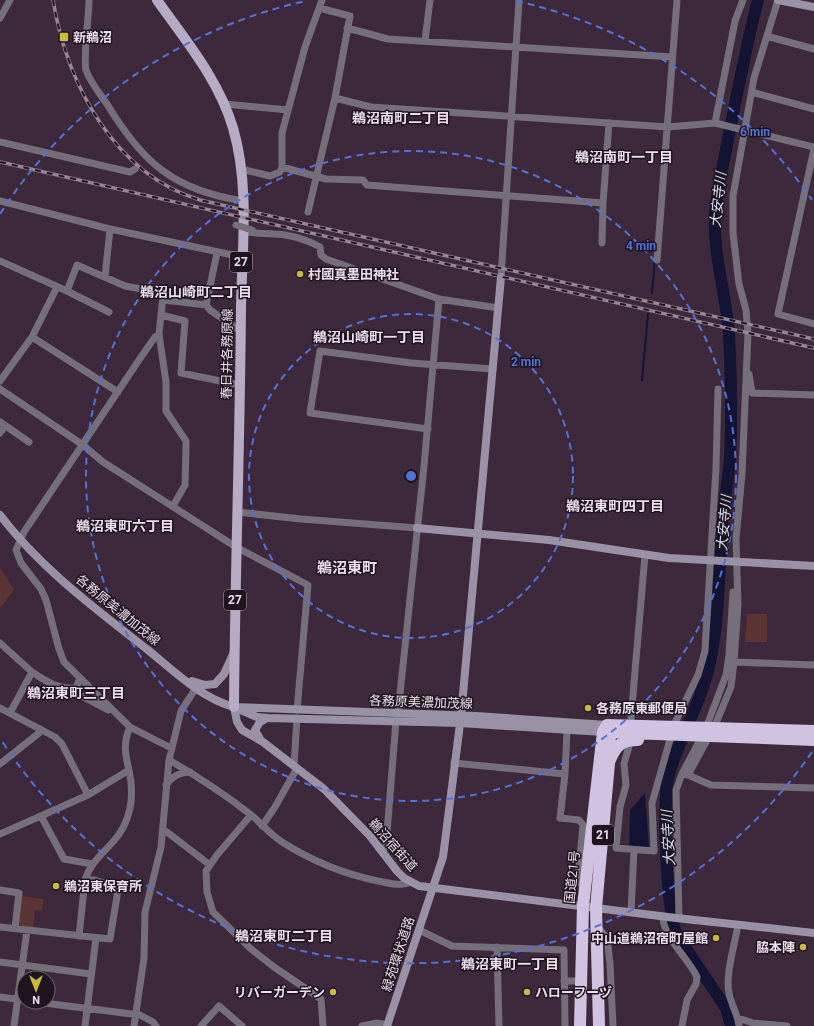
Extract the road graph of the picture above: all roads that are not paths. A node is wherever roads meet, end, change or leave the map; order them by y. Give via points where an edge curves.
1 (10, 0) edge
2 (90, 0) edge
3 (157, 0) edge
4 (322, 0) edge
5 (430, 0) edge
6 (519, 0) edge
7 (677, 0) edge
8 (743, 0) edge
9 (778, 0) edge
10 (814, 7) edge
11 (319, 8) junction
12 (0, 18) edge
13 (348, 28) junction
14 (770, 37) dead end
15 (425, 41) junction
16 (515, 47) junction
17 (814, 49) edge
18 (672, 57) junction
19 (755, 93) dead end
20 (335, 98) junction
21 (225, 104) junction
22 (814, 109) edge
23 (288, 110) junction
24 (511, 117) junction
25 (609, 123) junction
26 (716, 123) junction
27 (668, 128) junction
28 (743, 130) junction
29 (0, 142) edge
30 (814, 148) edge
31 (282, 167) junction
32 (135, 169) dead end
33 (241, 169) junction
34 (316, 178) junction
35 (506, 196) junction
36 (0, 201) edge
37 (243, 201) junction
38 (603, 203) junction
39 (308, 212) dead end
40 (243, 228) junction
41 (110, 229) junction
42 (602, 243) dead end
43 (218, 253) junction
44 (242, 257) junction
45 (657, 260) dead end
46 (0, 261) edge
47 (105, 277) junction
48 (501, 277) joint
49 (57, 287) junction
50 (67, 291) junction
51 (439, 299) junction
52 (164, 300) junction
53 (206, 305) junction
54 (498, 308) junction
55 (109, 312) dead end
56 (161, 315) junction
57 (814, 324) edge
58 (241, 331) junction
59 (159, 334) junction
60 (32, 337) junction
61 (746, 362) junction
62 (433, 365) junction
63 (493, 369) junction
64 (0, 381) edge
65 (240, 386) junction
66 (0, 389) edge
67 (718, 389) dead end
68 (118, 392) junction
69 (814, 395) edge
70 (3, 424) edge
71 (428, 429) junction
72 (0, 433) edge
73 (29, 442) dead end
74 (83, 445) junction
75 (174, 506) junction
76 (237, 512) junction
77 (0, 515) edge
78 (417, 528) junction
79 (478, 532) junction
80 (19, 538) junction
81 (236, 547) junction
82 (645, 555) junction
83 (712, 561) junction
84 (735, 562) junction
85 (814, 566) edge
86 (737, 575) junction
87 (0, 643) edge
88 (234, 652) junction
89 (734, 662) junction
90 (814, 665) edge
91 (32, 672) junction
92 (180, 676) junction
93 (80, 678) junction
94 (196, 688) junction
95 (68, 689) junction
96 (95, 694) junction
97 (92, 701) junction
98 (234, 707) junction
99 (0, 708) edge
100 (10, 713) junction
101 (115, 714) junction
102 (297, 714) junction
103 (397, 717) junction
104 (268, 718) junction
105 (631, 718) dead end
106 (460, 720) junction
107 (130, 727) junction
108 (40, 729) junction
109 (607, 730) junction
110 (567, 731) junction
111 (814, 731) edge
112 (672, 732) junction
113 (704, 732) junction
114 (814, 740) edge
115 (262, 742) junction
116 (629, 746) dead end
117 (171, 748) junction
118 (169, 760) junction
119 (609, 762) junction
120 (454, 763) junction
121 (0, 764) edge
122 (295, 766) junction
123 (129, 770) junction
124 (190, 772) junction
125 (565, 774) junction
126 (685, 774) junction
127 (166, 785) junction
128 (814, 788) edge
129 (88, 795) junction
130 (251, 815) junction
131 (41, 816) junction
132 (262, 826) junction
133 (163, 829) junction
134 (0, 834) edge
135 (634, 850) junction
136 (382, 851) junction
137 (92, 864) junction
138 (210, 865) junction
139 (85, 880) junction
140 (411, 882) junction
141 (431, 888) junction
142 (584, 889) junction
143 (0, 890) edge
144 (583, 906) junction
145 (596, 908) junction
146 (631, 912) junction
147 (664, 917) junction
148 (677, 918) junction
149 (738, 925) junction
150 (0, 926) edge
151 (597, 926) junction
152 (15, 928) junction
153 (27, 930) junction
154 (419, 930) junction
155 (814, 933) edge
156 (79, 936) junction
157 (96, 938) junction
158 (497, 947) junction
159 (0, 962) edge
160 (23, 965) junction
161 (23, 970) edge
162 (91, 974) junction
163 (580, 981) junction
164 (564, 982) junction
165 (0, 997) edge
166 (16, 999) edge
167 (56, 1005) edge
168 (87, 1009) junction
169 (18, 1010) edge
170 (136, 1014) junction
171 (738, 1018) junction
172 (753, 1024) edge
173 (387, 1025) edge
174 (14, 1026) edge
175 (84, 1026) edge
176 (134, 1026) edge
177 (156, 1026) edge
178 (201, 1026) edge
179 (242, 1026) edge
180 (323, 1026) edge
181 (362, 1026) edge
182 (499, 1026) edge
183 (565, 1026) edge
184 (580, 1026) edge
185 (599, 1026) edge
186 (613, 1026) edge
187 (682, 1026) edge
188 (739, 1026) edge
189 (787, 1026) edge

1 - 12 street
2 - 37 street via 86,70 130,141 165,174 196,189
3 - 21 main road, 春日井各務原線 / 27 via 213,80
4 - 11 street
5 - 15 street
6 - 16 street
7 - 18 street
8 - 26 street via 735,21
9 - 10 street
9 - 28 street via 754,78
11 - 13 street via 350,16
11 - 23 street via 305,47
13 - 15 street via 388,39
13 - 20 street
14 - 17 street
15 - 16 street
16 - 18 street
16 - 24 street
18 - 27 street
19 - 22 street
20 - 24 street via 371,107
20 - 34 street
21 - 23 street
21 - 33 main road, 春日井各務原線 / 27 via 234,130
23 - 31 street via 282,133
24 - 25 street
24 - 35 street
25 - 27 street
25 - 38 street
26 - 27 street
26 - 28 street
27 - 45 street
28 - 30 street
28 - 61 street via 734,182 733,233 739,284 747,318
29 - 32 street via 130,172
30 - 57 street via 778,314
31 - 33 street via 280,172 272,176
31 - 34 street
33 - 37 main road, 春日井各務原線 / 27
34 - 35 street via 363,180 367,185
34 - 39 street
35 - 38 street
35 - 48 street
36 - 41 street
37 - 40 main road, 春日井各務原線 / 27
38 - 42 street
40 - 44 main road, 春日井各務原線 / 27
40 - 51 street via 264,235 274,234 312,242 320,247 321,255 326,259
41 - 43 street
41 - 47 street
43 - 44 street
43 - 53 street
44 - 58 main road, 春日井各務原線 / 27
46 - 49 street
47 - 50 street via 77,265
47 - 52 street via 125,286 158,292
48 - 54 street, 緑苑環状道路
49 - 50 street
49 - 60 street
50 - 55 street
51 - 54 street
51 - 62 street
52 - 53 street
52 - 56 street
53 - 58 street
54 - 63 street, 緑苑環状道路
56 - 59 street
56 - 65 street via 185,321 181,373
58 - 65 main road, 春日井各務原線 / 27
59 - 68 street
59 - 75 street via 166,382 166,411 186,441 185,485
60 - 64 street
60 - 68 street
61 - 69 street via 752,393
61 - 84 street via 742,474
62 - 63 street
62 - 71 street
62 - 71 street via 320,351 310,413
63 - 79 street, 緑苑環状道路
65 - 76 main road, 春日井各務原線 / 27
66 - 74 street
67 - 83 street
68 - 74 street
70 - 72 street
70 - 73 street
71 - 78 street
74 - 75 street via 103,462
74 - 80 street
75 - 81 street
76 - 78 street
76 - 81 main road, 春日井各務原線 / 27
77 - 80 street, 各務原美濃加茂線
78 - 79 street
78 - 103 street
79 - 82 street
79 - 106 street, 緑苑環状道路
80 - 92 street, 各務原美濃加茂線 via 41,561 92,605
80 - 93 street via 16,550 21,563 41,589 46,600 64,662
81 - 88 main road, 春日井各務原線 / 27
81 - 102 street via 308,585
82 - 83 street
82 - 105 street
83 - 84 street
83 - 112 street via 705,651 698,675
84 - 85 street
84 - 86 street
86 - 89 street via 738,605
86 - 113 street via 734,582 726,675
87 - 91 street
88 - 92 street via 224,674 215,684 198,684
88 - 98 main road, 春日井各務原線 / 27
89 - 90 street
89 - 113 street via 731,687
91 - 95 street via 51,685
91 - 100 street
92 - 94 street, 各務原美濃加茂線
93 - 95 street via 76,688
93 - 96 street
94 - 98 street, 各務原美濃加茂線
94 - 117 street via 181,711
95 - 97 street
96 - 97 street
96 - 101 street
97 - 101 street
98 - 102 street, 各務原美濃加茂線
98 - 104 street, 各務原美濃加茂線 via 245,713
98 - 115 street, 鵜沼宿街道 via 242,730
99 - 100 street
100 - 108 street
101 - 107 street
102 - 103 street, 各務原美濃加茂線
102 - 104 street, 各務原美濃加茂線
102 - 122 street
103 - 106 street, 各務原美濃加茂線
103 - 136 street via 386,844
104 - 115 street via 260,722 255,730
106 - 109 street, 各務原美濃加茂線
106 - 110 street, 各務原美濃加茂線
106 - 120 street, 緑苑環状道路
107 - 117 street
107 - 123 street via 125,737
108 - 121 street via 39,733
108 - 129 street via 62,744
109 - 110 street, 各務原美濃加茂線
109 - 112 highway
109 - 119 highway, 国道21号 / 21
109 - 142 highway, 国道21号 / 21
110 - 125 street
111 - 113 highway
112 - 113 highway
112 - 119 highway via 654,739 621,742
112 - 135 street via 652,803 654,851
113 - 114 highway
113 - 126 street
115 - 122 street, 鵜沼宿街道
116 - 135 street via 624,764 626,785 620,806 616,848
117 - 118 street
118 - 124 street
118 - 127 street
119 - 145 highway, 国道21号 / 21
120 - 125 street
120 - 141 street, 緑苑環状道路 via 443,857
122 - 132 street via 275,807
122 - 136 street, 鵜沼宿街道 via 351,815
123 - 129 street
123 - 137 street via 132,783 129,815 122,832
124 - 127 street via 181,772 173,776
124 - 130 street
125 - 142 street via 560,818 579,820 583,825 578,878
126 - 128 street via 711,785
126 - 148 street via 676,796
127 - 133 street
129 - 131 street
130 - 132 street
130 - 138 street
131 - 134 street
131 - 137 street via 64,859
132 - 140 street via 281,841 329,867 359,877 396,884
133 - 138 street
133 - 170 street via 146,912 144,958
135 - 146 street
136 - 140 street, 鵜沼宿街道 via 397,871
137 - 139 street
138 - 180 street via 206,871 213,912 274,967 321,999
139 - 156 street
139 - 157 street via 95,880 118,890 110,939
140 - 141 street, 鵜沼宿街道 via 424,888
141 - 144 street, 鵜沼宿街道
141 - 154 street, 緑苑環状道路
142 - 144 highway, 国道21号 / 21
143 - 152 street via 19,893
144 - 145 street, 鵜沼宿街道
144 - 163 highway, 国道21号 / 21
145 - 146 street, 鵜沼宿街道
145 - 151 highway, 国道21号 / 21
146 - 147 street, 鵜沼宿街道
147 - 148 street, 鵜沼宿街道
147 - 187 street via 673,940 698,977 687,1000
148 - 149 street, 鵜沼宿街道
149 - 155 street, 鵜沼宿街道
149 - 171 street via 728,992
150 - 152 street
151 - 185 highway, 国道21号 / 21
151 - 186 street via 607,938
152 - 153 street
153 - 156 street
153 - 160 street
154 - 158 street via 452,946
154 - 173 street, 緑苑環状道路
156 - 157 street
157 - 162 street
158 - 164 street via 564,950
158 - 182 street
159 - 160 street
160 - 161 street
160 - 162 street
162 - 168 street
163 - 164 street
163 - 184 highway, 国道21号 / 21
164 - 183 street
165 - 166 street
167 - 168 street
168 - 170 street
168 - 175 street
169 - 174 street
170 - 176 street
170 - 177 street
171 - 172 street
171 - 188 street
172 - 189 street
173 - 181 street via 377,1023
178 - 179 street via 219,1006

